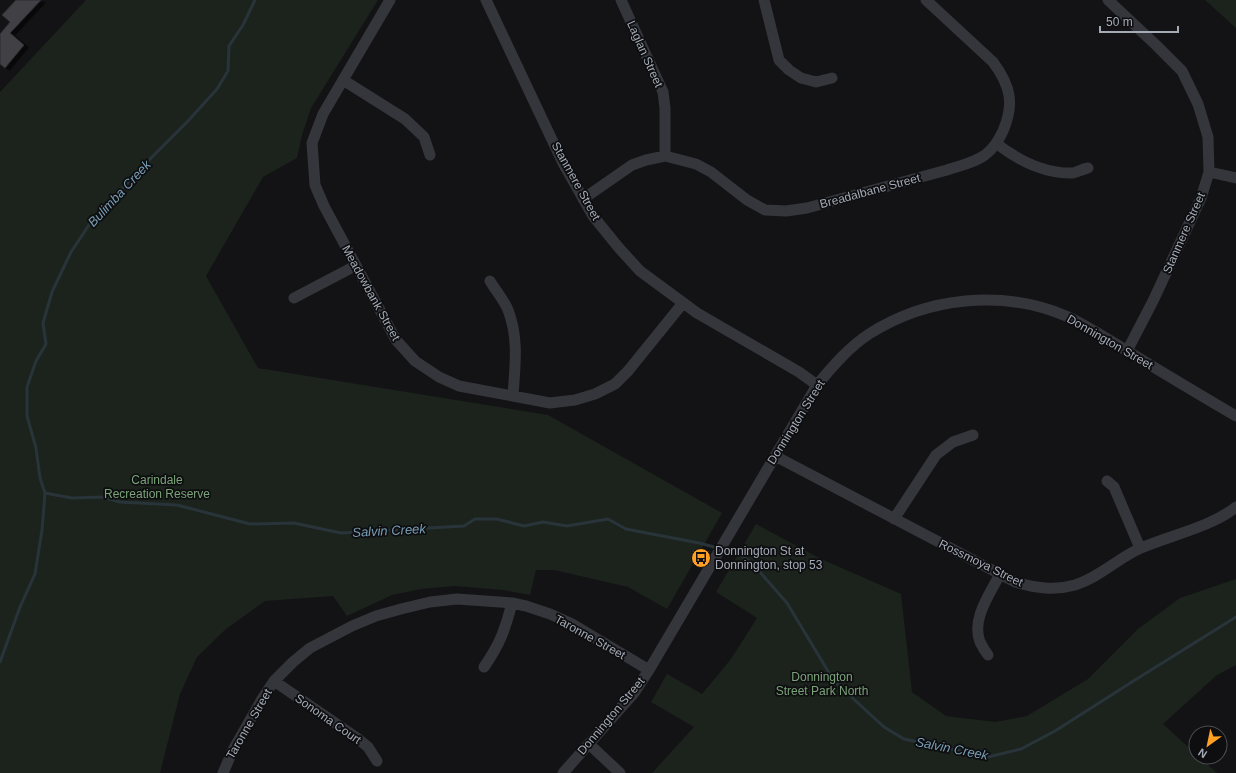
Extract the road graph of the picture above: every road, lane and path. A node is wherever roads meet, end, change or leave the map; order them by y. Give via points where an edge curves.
1 (390, 0) edge
2 (486, 0) edge
3 (621, 0) edge
4 (764, 0) edge
5 (926, 0) edge
6 (1108, 0) edge
7 (832, 78) dead end
8 (343, 80) junction
9 (997, 144) junction
10 (430, 155) dead end
11 (665, 156) junction
12 (1088, 168) dead end
13 (1208, 172) junction
14 (1236, 178) edge
15 (583, 199) junction
16 (355, 266) junction
17 (490, 281) dead end
18 (294, 298) dead end
19 (683, 303) junction
20 (1128, 351) junction
21 (817, 385) junction
22 (513, 396) junction
23 (1236, 416) edge
24 (973, 435) dead end
25 (775, 456) junction
26 (1107, 481) dead end
27 (1236, 507) edge
28 (894, 519) junction
29 (1140, 548) junction
30 (1000, 574) junction
31 (512, 603) junction
32 (988, 655) dead end
33 (484, 666) dead end
34 (649, 670) junction
35 (274, 681) junction
36 (589, 744) junction
37 (377, 761) dead end
38 (223, 773) edge
39 (563, 773) edge
40 (620, 773) edge

1 - 8 street, Meadowbank Street
2 - 15 street, Stanmere Street via 563,163
3 - 11 street, Laglan Street via 663,92
4 - 7 street via 779,60 801,78 816,82
5 - 9 street, Breadalbane Street via 993,62 1001,74 1008,90 1010,104 1007,121
6 - 13 street, Stanmere Street via 1182,72 1198,104 1208,137
8 - 10 street via 405,119 424,137
8 - 16 street, Meadowbank Street via 323,114 312,143 316,185
9 - 11 street, Breadalbane Street via 984,156 967,163 830,202 786,211 765,210 747,200 711,172 696,164
9 - 12 street via 1035,166 1048,170 1073,173
11 - 15 street, Breadalbane Street via 632,165
13 - 14 street
13 - 20 street, Stanmere Street via 1202,198
15 - 19 street, Stanmere Street via 593,216 640,271
16 - 18 street
16 - 22 street, Meadowbank Street via 396,340 415,361 439,377 459,386
17 - 22 street via 508,309 514,331 516,355
19 - 21 street, Stanmere Street
19 - 22 street, Meadowbank Street via 615,384 575,400 550,402
20 - 21 street, Donnington Street via 1066,316 1045,309 1005,301 972,300 922,309 869,334 836,363
20 - 23 street, Donnington Street
21 - 25 street, Donnington Street
24 - 28 street via 953,442 936,456
25 - 28 street, Rossmoya Street
25 - 34 street, Donnington Street
26 - 29 street via 1114,487
27 - 29 street, Rossmoya Street via 1219,518
28 - 30 street, Rossmoya Street
29 - 30 street, Rossmoya Street via 1097,576 1053,590 1027,586
30 - 32 street via 979,616 977,627 980,642
31 - 33 street via 503,635
31 - 34 street, Taronne Street via 550,614 572,624
31 - 35 street, Taronne Street via 457,599 430,602 376,616 310,648
34 - 36 street, Donnington Street via 634,692
35 - 37 street, Sonoma Court via 357,738 368,747
35 - 38 street, Taronne Street via 236,744
36 - 39 street, Donnington Street
36 - 40 street

